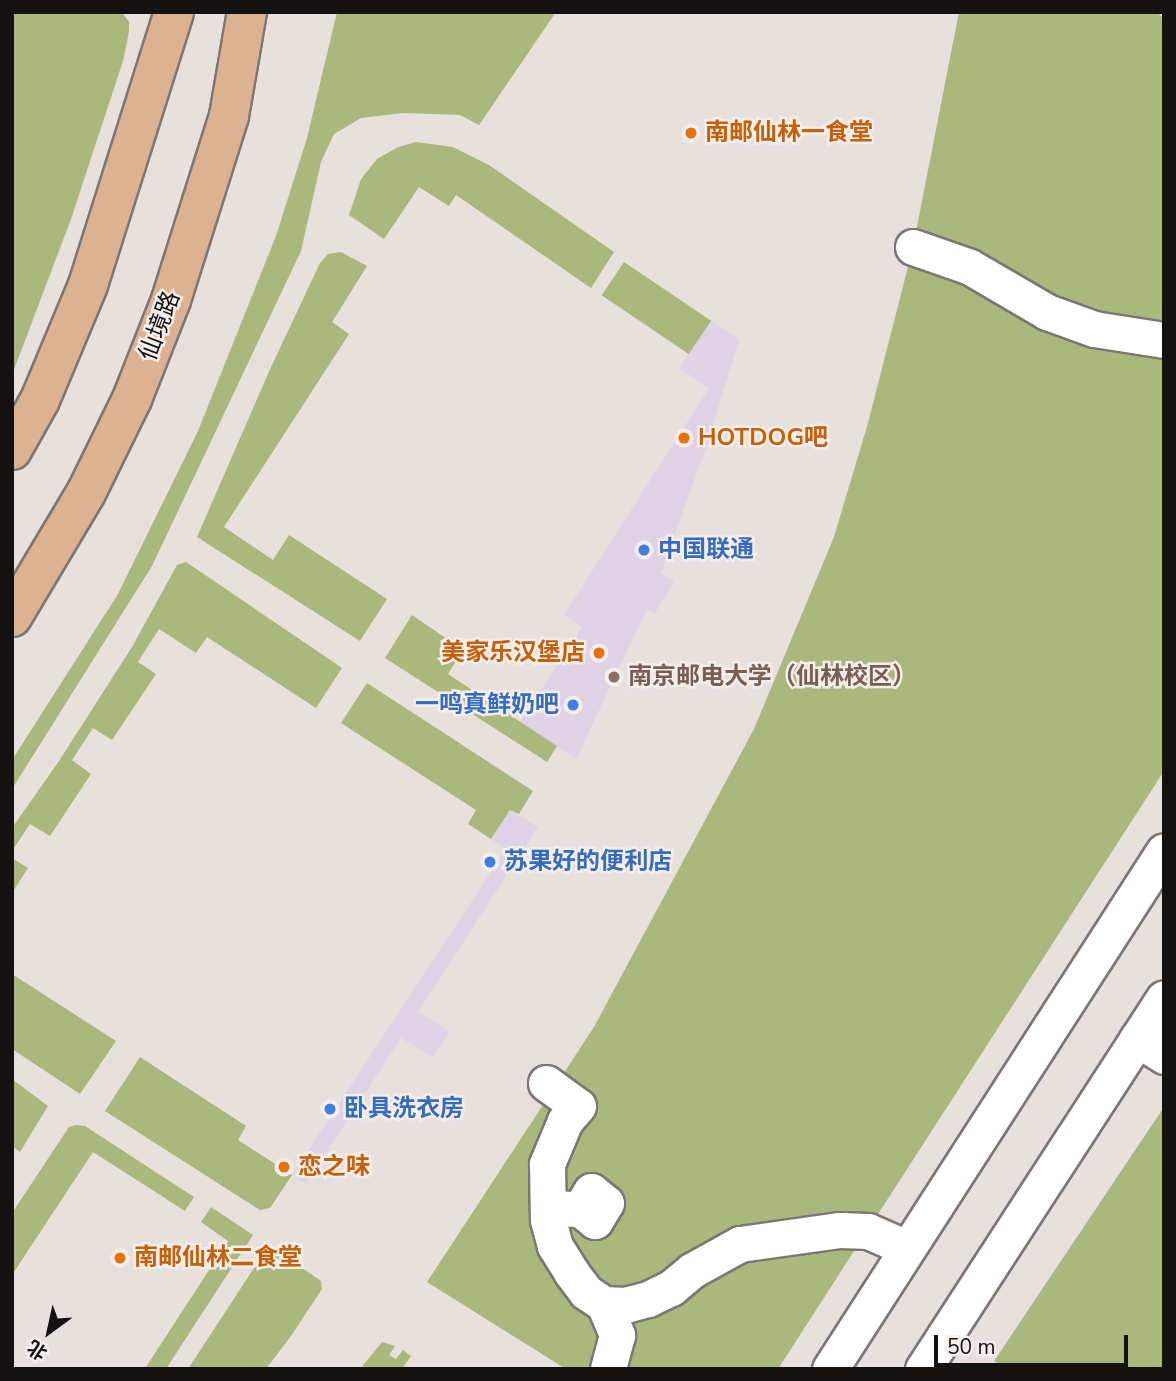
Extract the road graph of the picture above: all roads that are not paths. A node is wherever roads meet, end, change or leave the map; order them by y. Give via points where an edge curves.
1 (174, 12) edge
2 (247, 12) edge
3 (913, 247) dead end
4 (1164, 340) edge
5 (12, 450) edge
6 (12, 617) edge
7 (1164, 851) edge
8 (1164, 998) edge
9 (1150, 1048) edge
10 (546, 1083) dead end
11 (907, 1248) junction
12 (604, 1304) junction
13 (608, 1369) edge
14 (830, 1369) edge
15 (923, 1369) edge

1 - 5 main road via 88,285 40,400
2 - 6 main road, 仙境路 via 229,116 171,300 132,399 86,493
3 - 4 street via 970,267 1046,312 1094,329
7 - 11 street
8 - 9 street
9 - 15 street
10 - 12 street via 578,1106 565,1121 547,1164 564,1209 555,1246 586,1292
11 - 12 street via 868,1231 840,1230 740,1244 648,1299
11 - 14 street
12 - 13 street via 617,1335

